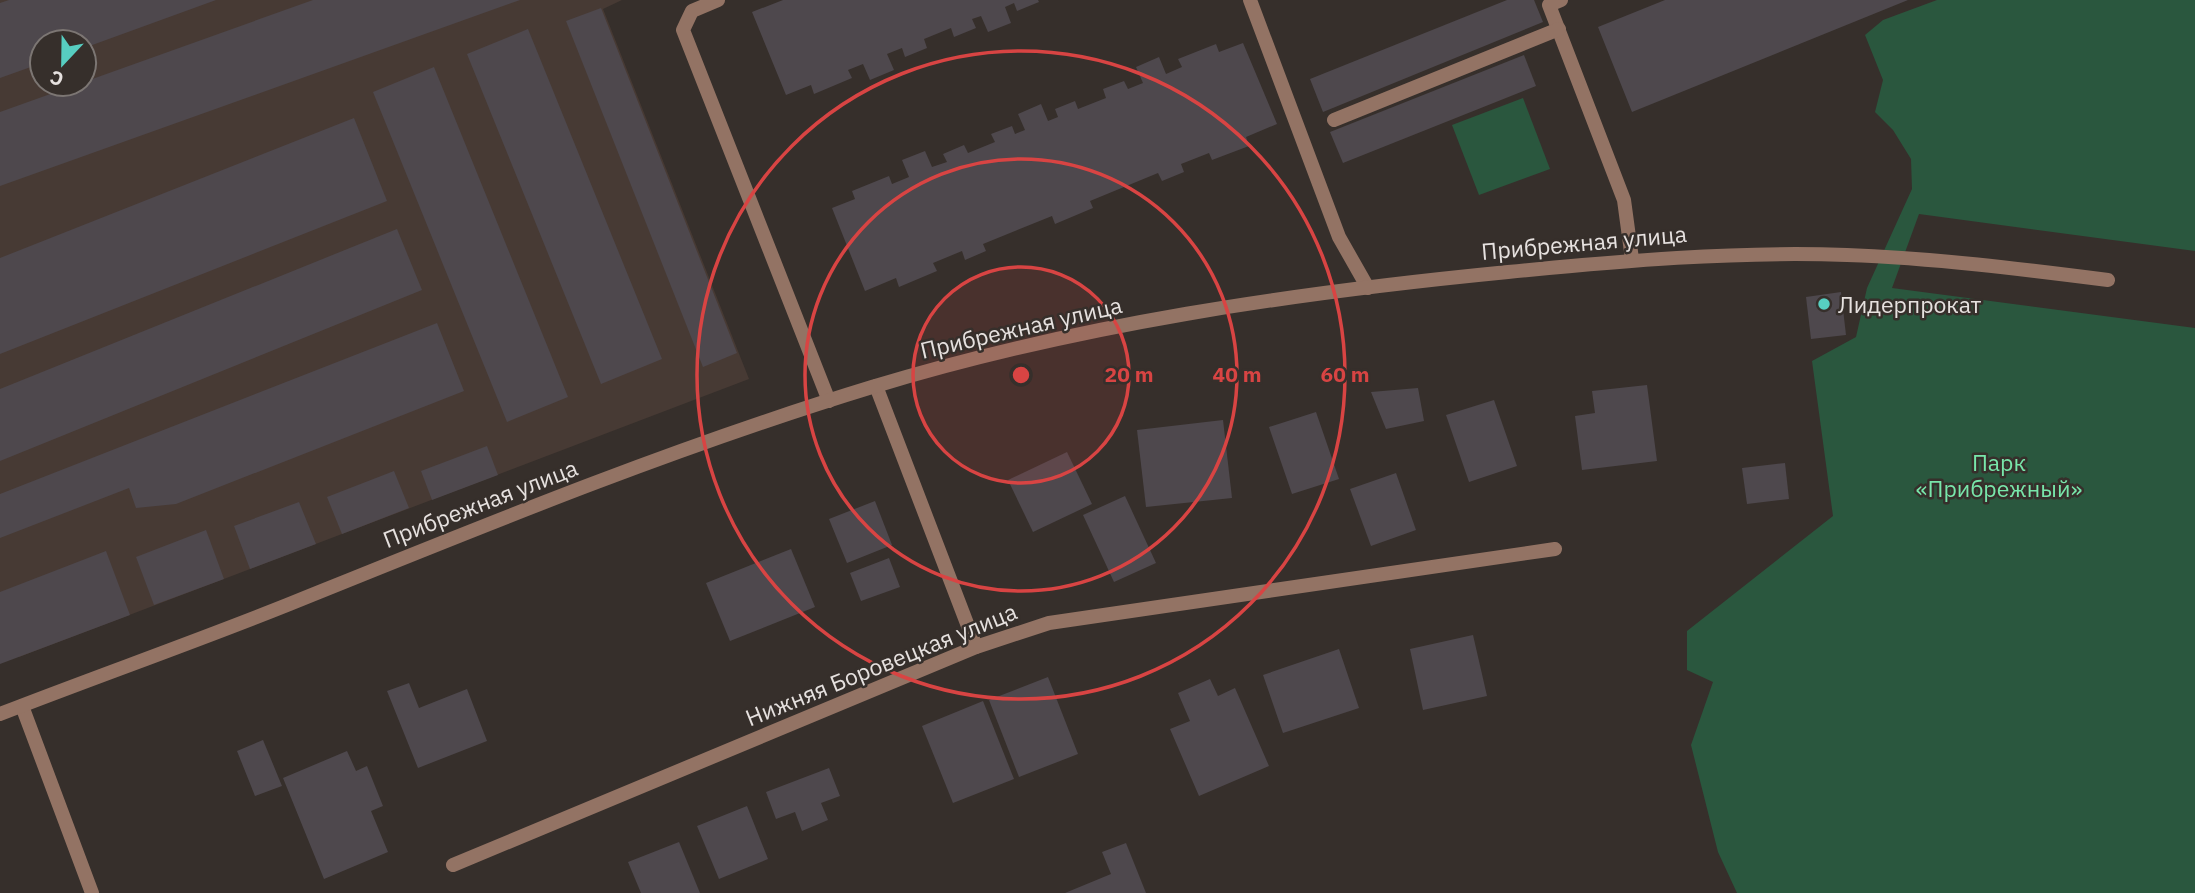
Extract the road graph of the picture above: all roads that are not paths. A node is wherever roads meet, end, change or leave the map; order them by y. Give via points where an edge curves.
1 (718, 0) edge
2 (1250, 0) edge
3 (1561, 0) edge
4 (1559, 29) junction
5 (1334, 120) dead end
6 (1632, 259) junction
7 (2108, 280) dead end
8 (1368, 288) junction
9 (876, 386) junction
10 (829, 401) junction
11 (1555, 549) dead end
12 (976, 647) junction
13 (22, 706) junction
14 (0, 714) edge
15 (453, 865) dead end
16 (92, 893) edge

1 - 10 street via 692,10 683,30
2 - 8 street via 1339,237
3 - 4 street via 1549,5
4 - 5 street
4 - 6 street via 1624,200
6 - 7 street, Прибрежная улица via 1844,254
6 - 8 street, Прибрежная улица
8 - 9 street, Прибрежная улица via 1181,314 1056,339
9 - 10 street, Прибрежная улица
9 - 12 street
10 - 13 street, Прибрежная улица via 709,439 549,499
11 - 12 street, Нижняя Боровецкая улица via 1049,623
12 - 15 street, Нижняя Боровецкая улица
13 - 14 street, Прибрежная улица
13 - 16 street

